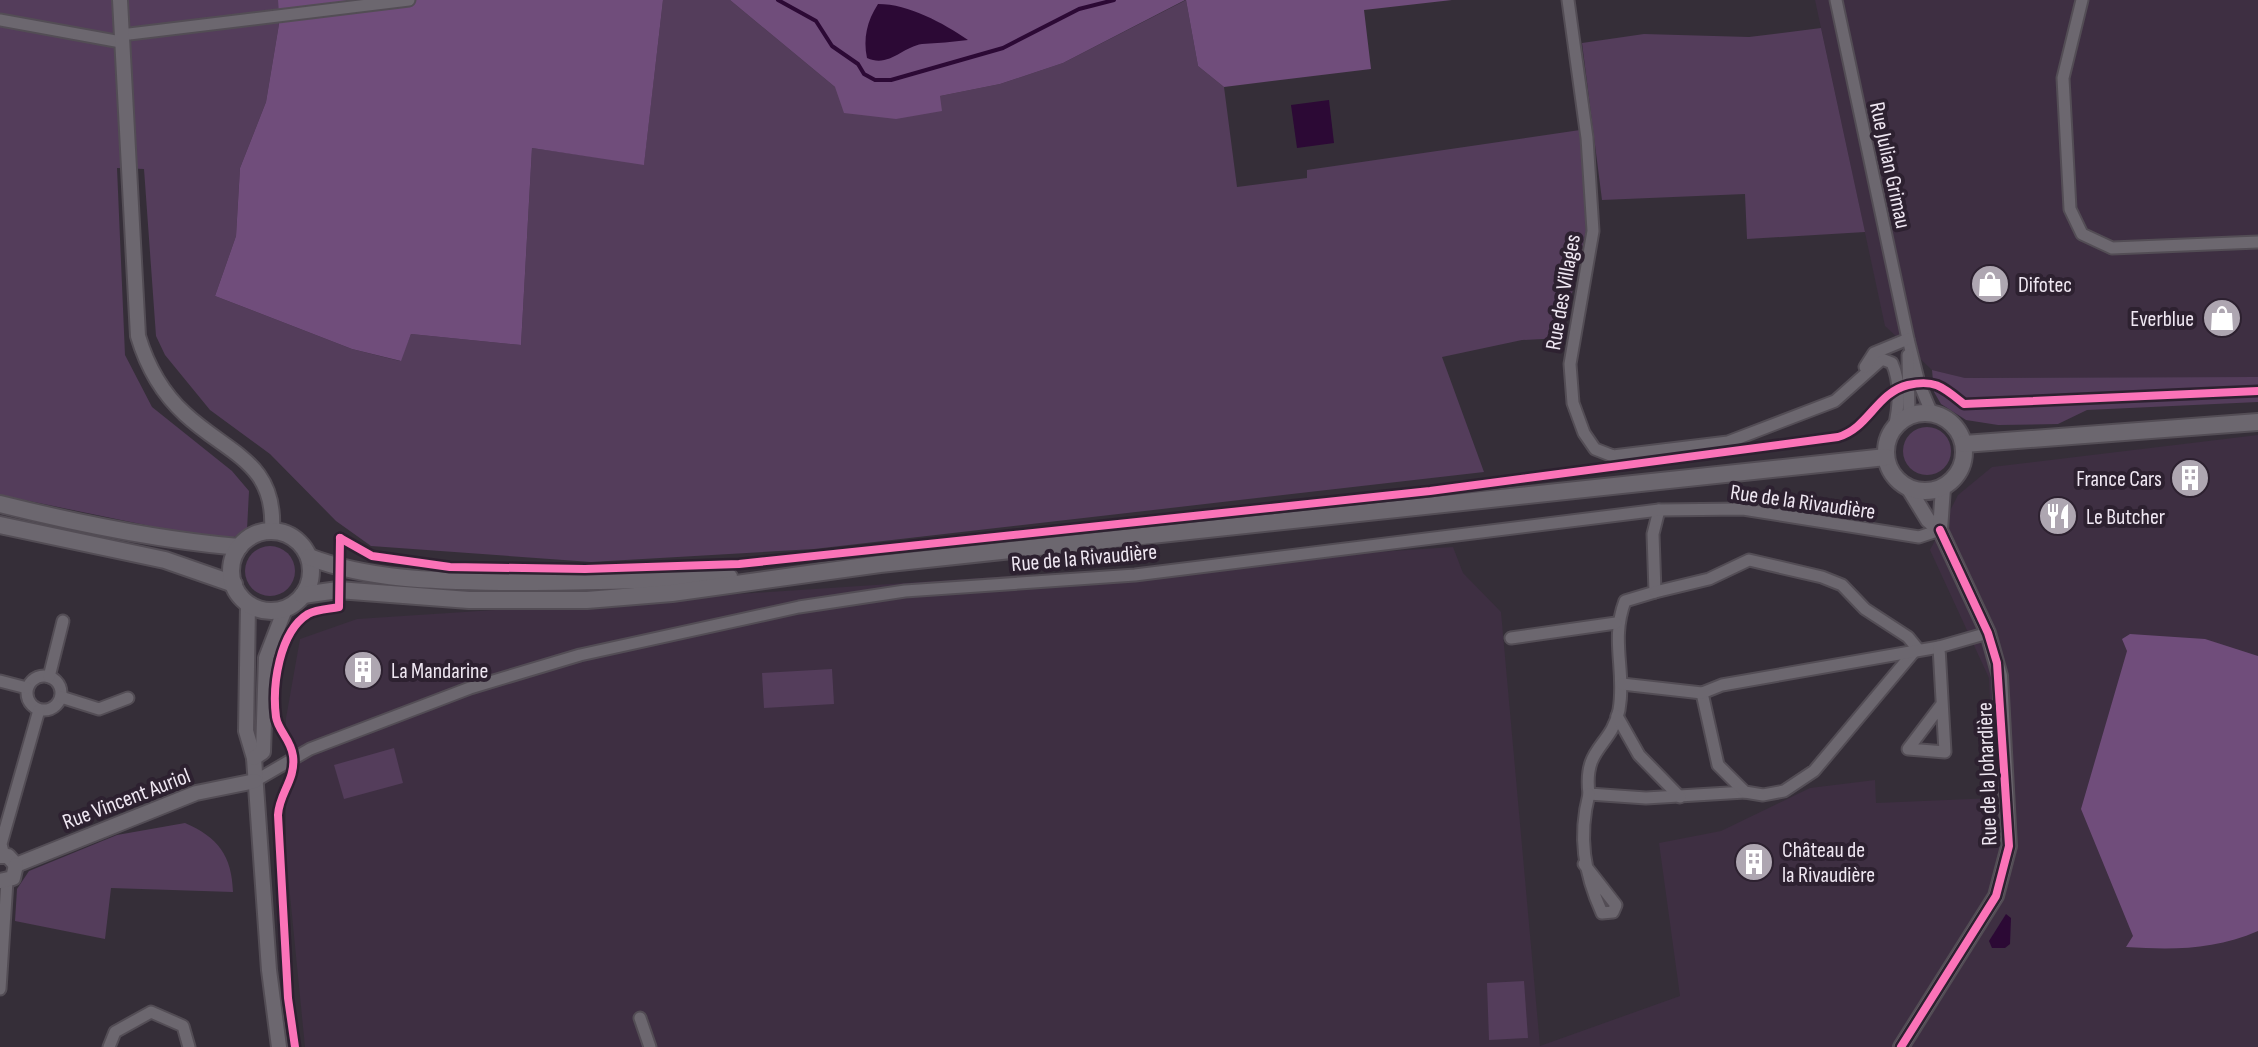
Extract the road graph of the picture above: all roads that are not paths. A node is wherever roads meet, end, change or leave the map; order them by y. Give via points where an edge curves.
1 (120, 0) edge
2 (409, 0) edge
3 (1568, 0) edge
4 (1836, 0) edge
5 (2082, 0) edge
6 (0, 20) edge
7 (121, 39) junction
8 (2258, 242) edge
9 (1908, 339) junction
10 (1859, 378) junction
11 (1932, 414) junction
12 (1909, 416) junction
13 (2258, 422) edge
14 (1894, 428) junction
15 (1964, 444) junction
16 (1886, 457) junction
17 (1943, 488) junction
18 (1909, 489) junction
19 (0, 504) edge
20 (1659, 510) junction
21 (0, 525) edge
22 (272, 530) junction
23 (1940, 530) junction
24 (239, 547) junction
25 (309, 557) junction
26 (819, 573) junction
27 (234, 584) junction
28 (1655, 592) junction
29 (303, 595) junction
30 (248, 604) junction
31 (285, 609) junction
32 (63, 621) dead end
33 (1616, 623) junction
34 (1988, 633) junction
35 (1511, 638) dead end
36 (1939, 647) junction
37 (1917, 648) junction
38 (49, 677) junction
39 (0, 681) edge
40 (1622, 684) junction
41 (27, 688) junction
42 (1702, 693) junction
43 (61, 697) junction
44 (128, 698) dead end
45 (1942, 704) junction
46 (39, 710) junction
47 (1617, 716) junction
48 (254, 758) junction
49 (255, 781) junction
50 (1745, 792) junction
51 (1589, 794) junction
52 (1680, 797) junction
53 (7, 859) edge
54 (1584, 864) dead end
55 (3, 881) edge
56 (1, 948) edge
57 (0, 989) edge
58 (640, 1018) dead end
59 (109, 1047) edge
60 (189, 1047) edge
61 (279, 1047) edge
62 (650, 1047) edge
63 (1901, 1047) edge

1 - 7 street
2 - 7 street
3 - 10 street, Rue des Villages via 1593,200 1593,231 1570,364 1573,403 1595,449 1613,456 1728,442 1835,401
4 - 9 street, Rue Julian Grimau
5 - 8 street via 2063,78 2070,209 2082,234 2112,248
6 - 7 street
7 - 22 street via 134,309 141,346 175,404 264,479 271,496
9 - 10 street via 1874,353
9 - 11 street, Rue Julian Grimau
9 - 12 street, Rue Julian Grimau
10 - 14 street via 1882,359 1892,363 1898,388
11 - 12 main road
11 - 15 main road via 1953,424
12 - 14 main road
13 - 15 main road
14 - 16 main road
15 - 17 main road via 1959,473
16 - 18 main road via 1896,479
16 - 26 main road
17 - 18 main road
17 - 23 street, Rue de la Johardière
18 - 23 street, Rue de la Johardière
19 - 24 main road via 119,532
20 - 23 street, Rue de la Rivaudière via 1743,509 1919,537
20 - 28 street via 1653,534
20 - 49 street, Rue de la Rivaudière via 1135,575 943,587 799,607 499,678 310,749
21 - 27 main road via 165,560
22 - 24 main road via 251,536
22 - 25 main road via 300,542
23 - 34 street, Rue de la Johardière
24 - 27 main road via 231,565
25 - 26 main road via 346,570 473,581
25 - 29 main road via 312,576
26 - 29 main road via 587,600 469,600 338,590
27 - 30 main road
28 - 33 street via 1625,601
28 - 37 street via 1709,579 1749,560 1842,585
29 - 31 main road
30 - 31 main road
30 - 48 street via 246,731
31 - 48 street via 268,647 263,752
32 - 38 street
33 - 35 street
33 - 40 street
34 - 36 street
34 - 63 street, Rue de la Johardière via 2000,676 2009,846 2004,870 1996,896
36 - 37 street
36 - 45 street
37 - 42 street
37 - 50 street via 1800,784 1763,795
38 - 41 street via 36,678
38 - 43 street via 59,685
39 - 41 street
40 - 42 street
40 - 47 street
41 - 46 street via 29,701
42 - 50 street via 1718,765
43 - 44 street via 99,709
43 - 46 street via 52,708
45 - 45 street via 1916,738 1908,749 1945,752
46 - 53 street via 1,844
47 - 51 street via 1588,763
47 - 52 street via 1639,755
48 - 49 street
49 - 53 street, Rue Vincent Auriol via 196,793
49 - 61 street
50 - 52 street
51 - 52 street
51 - 54 street via 1582,827
53 - 55 street via 16,874
55 - 56 street
56 - 57 street
58 - 62 street
59 - 60 street via 115,1032 151,1012 183,1026

